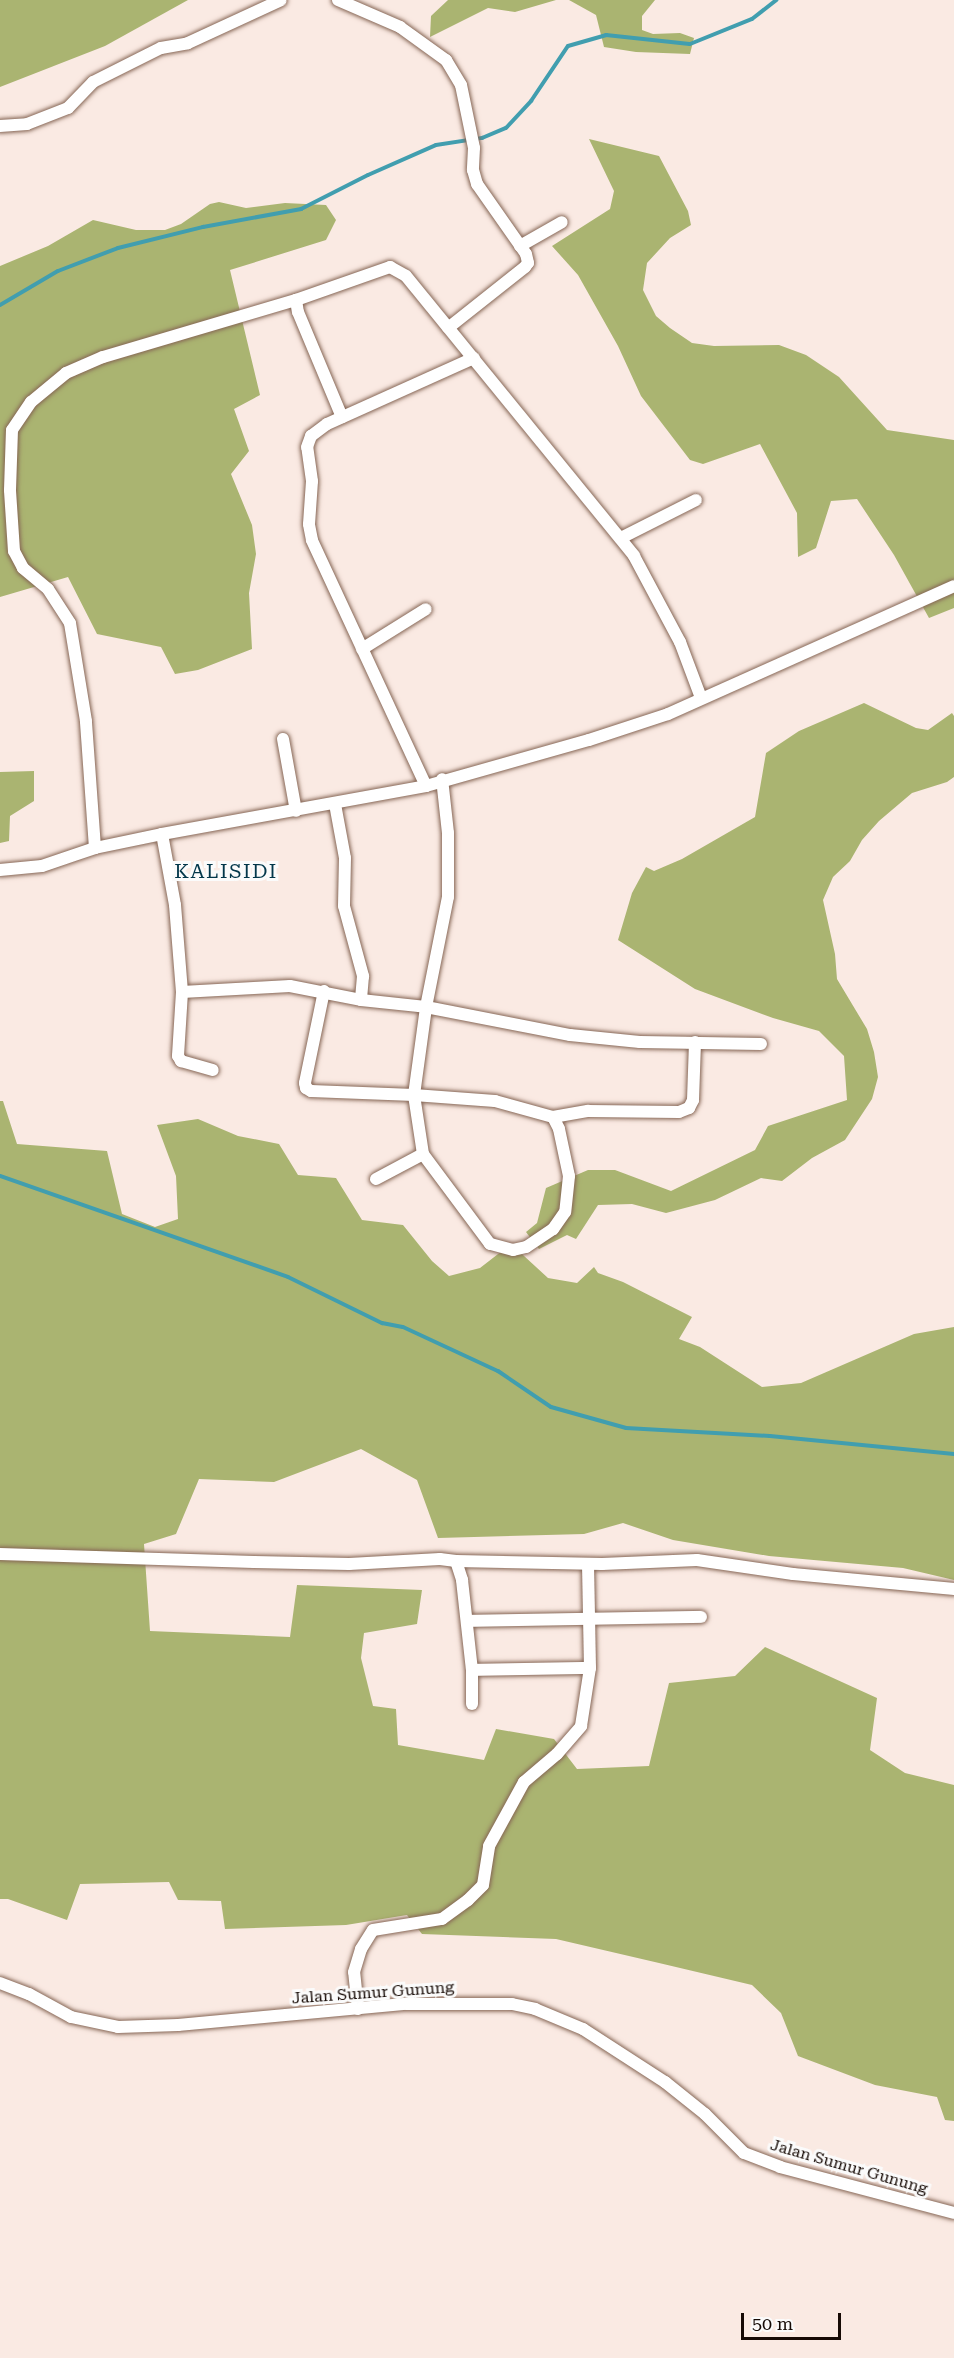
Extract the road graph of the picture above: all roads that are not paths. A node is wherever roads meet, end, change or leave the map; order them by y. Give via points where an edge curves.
1 (281, 0) edge
2 (338, 0) edge
3 (0, 126) edge
4 (562, 222) dead end
5 (520, 246) junction
6 (296, 300) junction
7 (448, 328) junction
8 (474, 358) junction
9 (342, 417) junction
10 (696, 500) dead end
11 (621, 538) junction
12 (954, 586) edge
13 (426, 609) dead end
14 (362, 649) junction
15 (701, 698) junction
16 (283, 739) dead end
17 (442, 779) junction
18 (426, 786) junction
19 (335, 804) junction
20 (296, 811) junction
21 (162, 834) junction
22 (95, 848) junction
23 (0, 870) edge
24 (324, 991) junction
25 (182, 992) junction
26 (361, 1000) junction
27 (426, 1007) junction
28 (695, 1042) junction
29 (761, 1044) dead end
30 (213, 1070) dead end
31 (414, 1095) junction
32 (553, 1118) junction
33 (423, 1154) junction
34 (376, 1179) dead end
35 (0, 1554) edge
36 (456, 1561) junction
37 (588, 1564) junction
38 (954, 1589) edge
39 (701, 1617) dead end
40 (589, 1619) junction
41 (467, 1621) junction
42 (590, 1668) junction
43 (472, 1670) junction
44 (472, 1704) dead end
45 (0, 1983) edge
46 (358, 2008) junction
47 (954, 2213) edge

1 - 3 street via 188,43 161,48 93,82 68,108 27,124
2 - 5 street via 400,27 446,60 461,85 479,190
4 - 5 street
5 - 7 street via 528,259 525,267
6 - 7 street via 390,267 406,276
6 - 9 street
6 - 22 street via 102,357 66,373 31,402 12,430 14,551 23,568 48,589 70,622 86,721
7 - 8 street
8 - 9 street
8 - 11 street
9 - 14 street via 308,440 313,494 309,534
10 - 11 street
11 - 15 street via 662,605
12 - 15 street
13 - 14 street
14 - 18 street
15 - 17 street via 668,714 589,740
16 - 20 street
17 - 18 street
17 - 27 street via 448,897
18 - 19 street
19 - 20 street
19 - 26 street via 345,858 344,906 363,976
20 - 21 street
21 - 22 street
21 - 25 street via 175,905
22 - 23 street via 42,866
24 - 25 street via 290,986
24 - 26 street
24 - 31 street via 306,1088
25 - 30 street via 178,1056 181,1061
26 - 27 street
27 - 28 street via 570,1035 640,1042
27 - 31 street
28 - 29 street
28 - 32 street via 693,1100 689,1108 588,1111
31 - 32 street via 495,1101
31 - 33 street
32 - 33 street via 569,1176 569,1196 565,1212 553,1229 526,1247 513,1250 490,1244
33 - 34 street
35 - 36 street via 349,1564
36 - 37 street
36 - 41 street
37 - 38 street via 697,1560 793,1574
37 - 40 street
39 - 40 street
40 - 41 street
40 - 42 street
41 - 43 street
42 - 43 street
42 - 46 street via 581,1726 557,1754 524,1782 489,1846 483,1885 442,1918 373,1930 361,1949 354,1972
43 - 44 street
45 - 46 street, Jalan Sumur Gunung via 71,2017 118,2027
46 - 47 street, Jalan Sumur Gunung via 512,2004 535,2009 583,2029 665,2082 744,2153 780,2167

